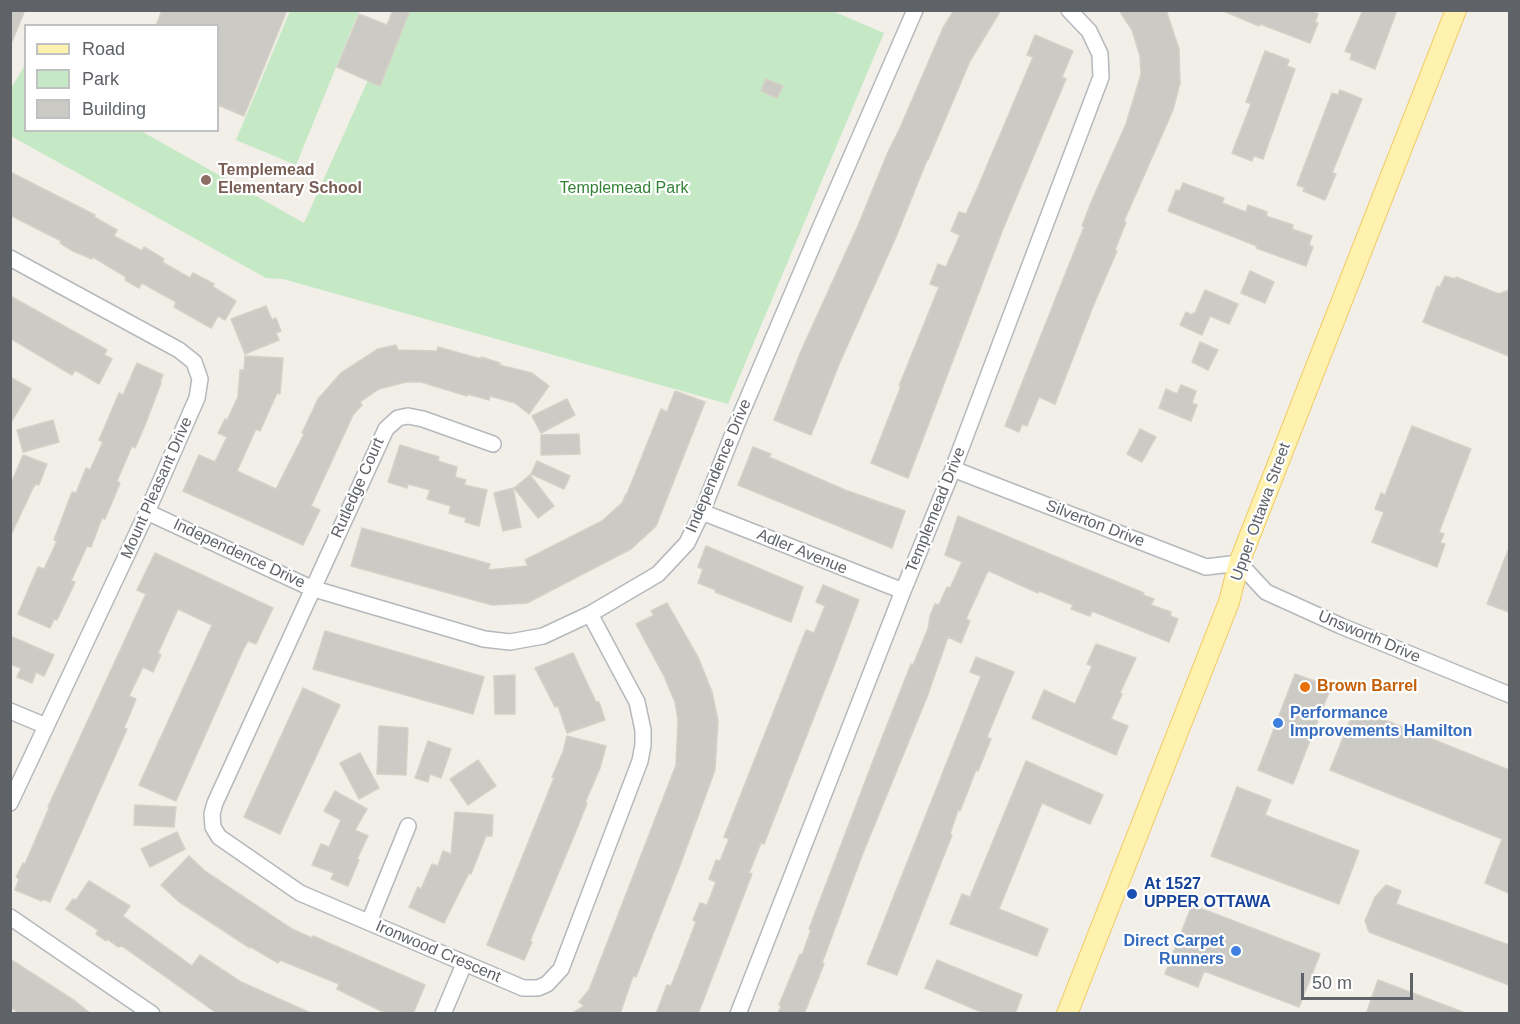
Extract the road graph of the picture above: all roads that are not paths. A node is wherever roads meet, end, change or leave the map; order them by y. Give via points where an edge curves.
1 (915, 10) edge
2 (1069, 10) edge
3 (1456, 10) edge
4 (10, 258) edge
5 (493, 444) dead end
6 (953, 470) junction
7 (147, 512) junction
8 (702, 512) junction
9 (1239, 563) junction
10 (313, 588) junction
11 (903, 591) junction
12 (590, 614) junction
13 (1509, 695) edge
14 (10, 711) edge
15 (46, 726) junction
16 (10, 803) edge
17 (408, 826) dead end
18 (10, 917) edge
19 (369, 922) junction
20 (464, 964) junction
21 (152, 1014) edge
22 (443, 1014) edge
23 (738, 1014) edge
24 (1067, 1014) edge

1 - 8 street, Independence Drive
2 - 6 street, Templemead Drive via 1089,31 1100,54 1101,77
3 - 9 main road, Upper Ottawa Street
4 - 7 street, Mount Pleasant Drive via 194,362 200,379 197,398
5 - 10 street, Rutledge Court via 423,419 408,416 391,423 380,437
6 - 9 street, Silverton Drive via 1206,567
6 - 11 street, Templemead Drive
7 - 10 street, Independence Drive
7 - 15 street, Mount Pleasant Drive
8 - 11 street, Adler Avenue
8 - 12 street, Independence Drive via 687,543 658,574
9 - 13 street, Unsworth Drive via 1266,592
9 - 24 main road, Upper Ottawa Street via 1229,602
10 - 12 street, Independence Drive via 484,639 510,642 543,636
10 - 19 street, Ironwood Crescent via 215,803 213,827 228,845 300,893
11 - 23 street, Templemead Drive
12 - 20 street, Ironwood Crescent via 637,702 643,730 640,761 561,969 554,978 538,988 523,988
14 - 15 street
15 - 16 street, Mount Pleasant Drive
17 - 19 street
18 - 21 street
19 - 20 street, Ironwood Crescent
20 - 22 street

